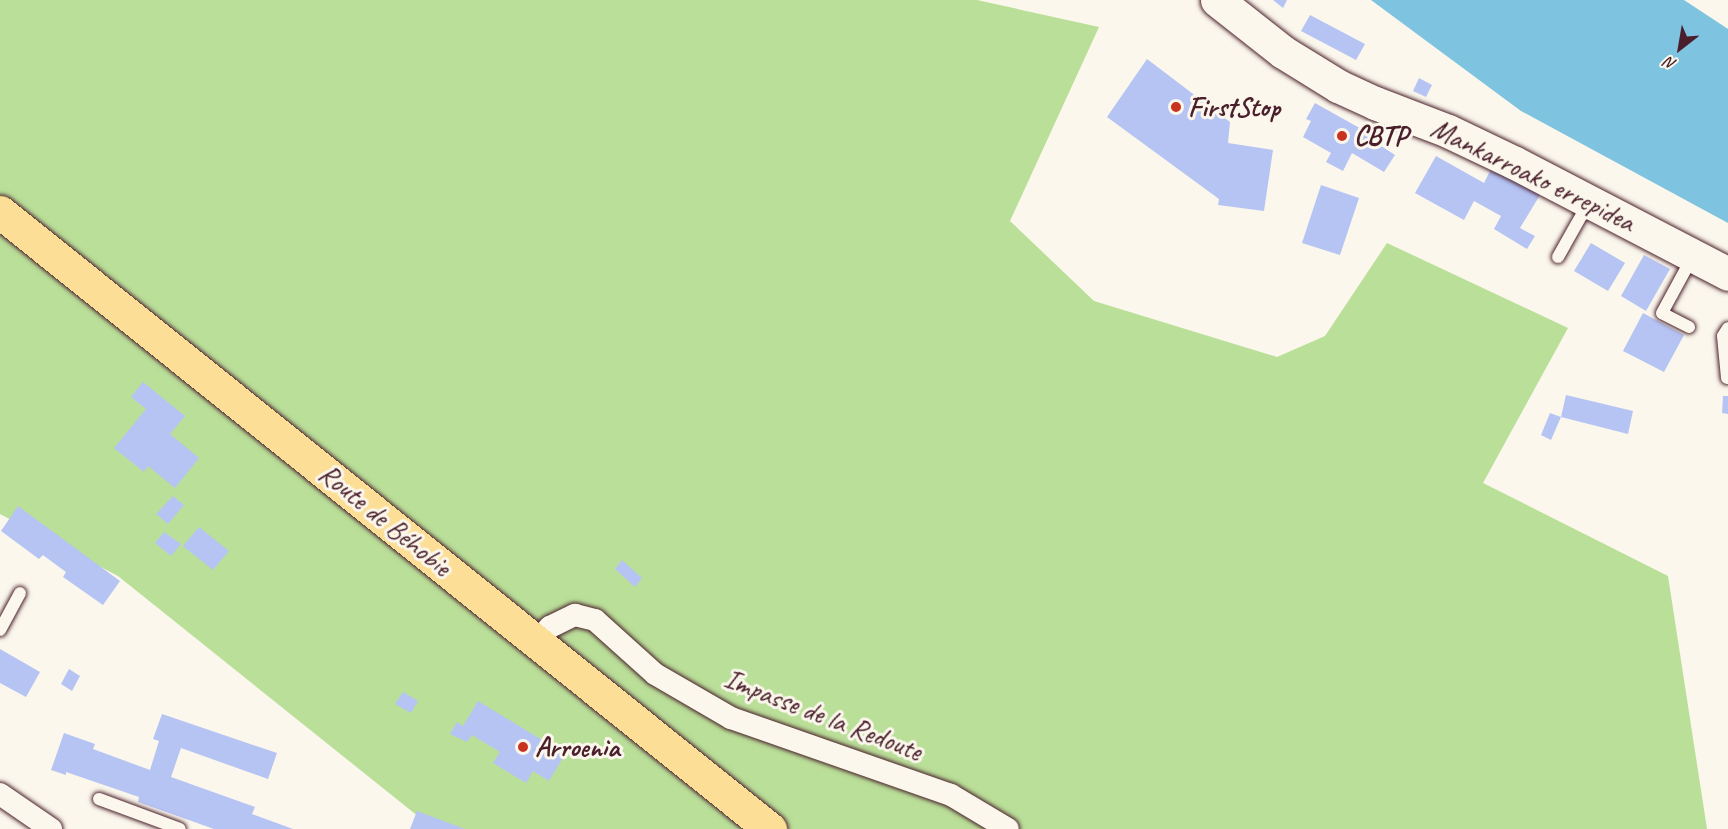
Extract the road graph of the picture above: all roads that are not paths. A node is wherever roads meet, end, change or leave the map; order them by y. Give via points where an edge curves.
1 (1217, 0) edge
2 (1590, 201) junction
3 (0, 212) edge
4 (1694, 255) junction
5 (1558, 257) dead end
6 (1728, 274) edge
7 (1689, 327) dead end
8 (1728, 328) edge
9 (1728, 378) edge
10 (20, 593) dead end
11 (0, 630) edge
12 (536, 641) junction
13 (0, 794) edge
14 (99, 799) dead end
15 (38, 826) edge
16 (180, 829) edge
17 (770, 829) edge
18 (1008, 829) edge

1 - 2 main road, Mankarroako errepidea via 1283,52 1338,86 1448,131
2 - 4 main road, Mankarroako errepidea
2 - 5 lane
3 - 12 main road, Route de Béhobie
4 - 6 main road, Mankarroako errepidea
4 - 7 lane via 1662,312
8 - 9 lane via 1723,336
10 - 11 lane
12 - 17 main road, Route de Béhobie
12 - 18 street, Impasse de la Redoute via 550,627 575,615 596,620 655,674 731,718 951,795
13 - 15 street
14 - 16 lane

